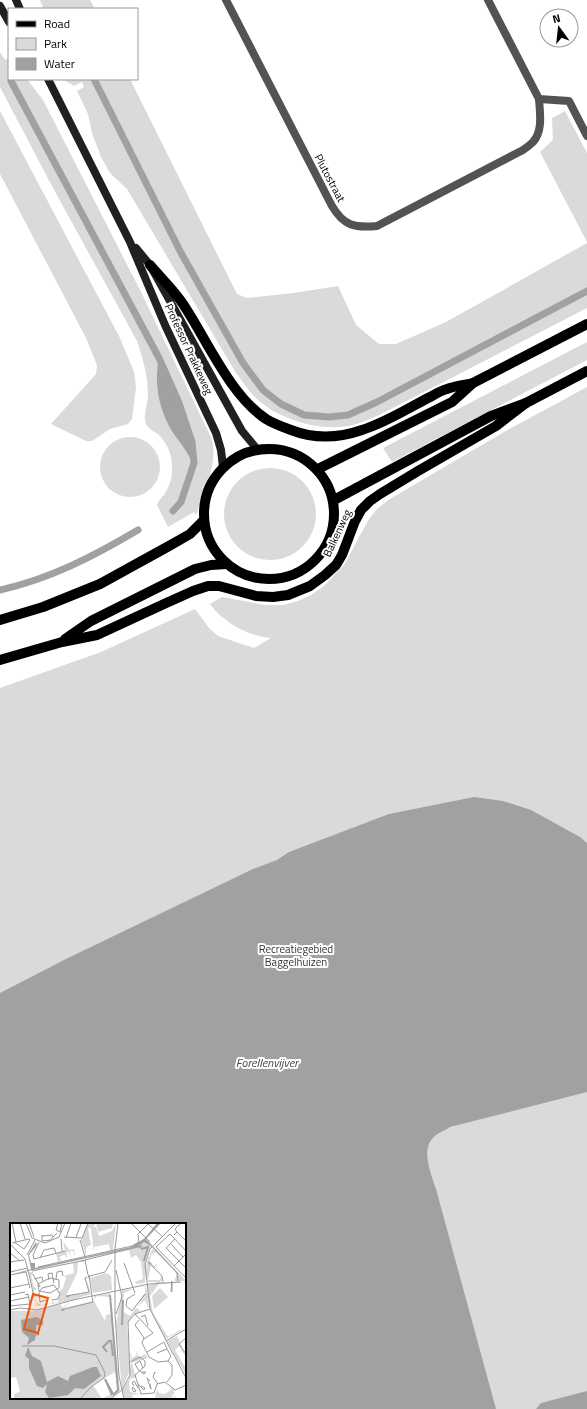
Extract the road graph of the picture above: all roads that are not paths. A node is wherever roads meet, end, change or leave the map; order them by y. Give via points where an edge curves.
1 (226, 0) edge
2 (488, 0) edge
3 (0, 6) edge
4 (8, 20) edge
5 (49, 80) edge
6 (539, 99) junction
7 (587, 136) edge
8 (130, 242) junction
9 (150, 265) junction
10 (587, 324) edge
11 (587, 371) edge
12 (474, 383) junction
13 (526, 403) junction
14 (257, 449) junction
15 (224, 467) junction
16 (318, 469) junction
17 (334, 500) junction
18 (204, 520) junction
19 (227, 564) junction
20 (0, 620) edge
21 (62, 642) junction
22 (0, 660) edge

1 - 6 street, Plutostraat via 332,206 338,216 348,224 362,228 377,226 523,150 533,142 539,132
2 - 6 street, Plutostraat
3 - 4 street
5 - 8 street, Professor Prakkeweg
6 - 7 street via 569,101
8 - 9 street, Professor Prakkeweg
8 - 15 street, Professor Prakkeweg via 165,325 216,433
9 - 12 main road via 182,303 243,398 266,418 298,433 330,437 346,435 381,422 446,389
9 - 14 street, Professor Prakkeweg via 242,431
10 - 12 main road
11 - 13 main road, Balkenweg
12 - 16 main road via 452,402
13 - 17 main road, Balkenweg via 490,416
13 - 21 main road, Balkenweg via 496,426 370,501 355,521 336,565 310,586 288,595 272,597 208,586 97,635
14 - 15 main road via 239,455
14 - 16 main road via 279,449 293,453
15 - 18 main road via 211,484 204,504
16 - 17 main road via 328,483
17 - 19 main road via 334,526 324,551 305,569 280,579 254,578
18 - 19 main road via 209,541
18 - 20 main road via 190,534 100,584 43,607
19 - 21 main road, Balkenweg via 195,569 90,621
21 - 22 main road, Balkenweg

